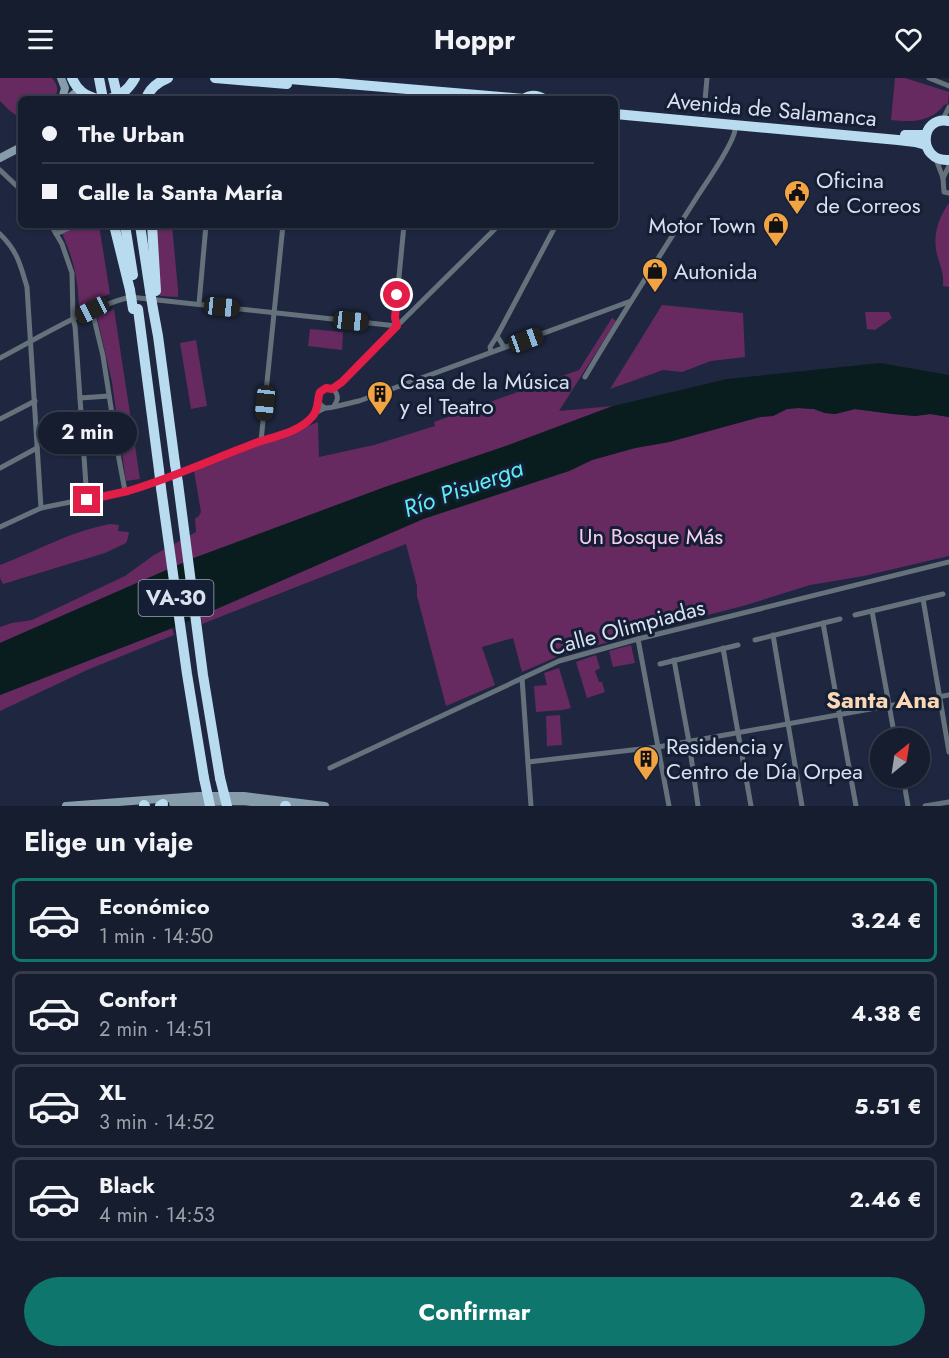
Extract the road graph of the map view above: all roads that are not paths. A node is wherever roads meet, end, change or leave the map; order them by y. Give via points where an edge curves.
1 (61, 78) edge
2 (99, 78) edge
3 (113, 78) edge
4 (168, 78) edge
5 (215, 78) edge
6 (278, 78) edge
7 (707, 78) edge
8 (929, 78) edge
9 (72, 80) edge
10 (133, 81) edge
11 (949, 86) edge
12 (65, 96) edge
13 (66, 96) edge
14 (70, 96) edge
15 (86, 96) edge
16 (89, 96) edge
17 (102, 96) edge
18 (117, 96) edge
19 (119, 96) edge
20 (134, 96) edge
21 (147, 96) edge
22 (410, 96) edge
23 (489, 96) edge
24 (949, 107) edge
25 (618, 109) edge
26 (704, 112) dead end
27 (618, 114) edge
28 (946, 120) edge
29 (735, 130) dead end
30 (926, 140) junction
31 (18, 149) edge
32 (0, 158) edge
33 (935, 158) junction
34 (949, 160) edge
35 (949, 166) edge
36 (0, 170) edge
37 (943, 178) junction
38 (18, 181) edge
39 (14, 183) junction
40 (18, 187) edge
41 (946, 192) edge
42 (53, 228) edge
43 (69, 228) edge
44 (115, 228) edge
45 (125, 228) edge
46 (141, 228) edge
47 (152, 228) edge
48 (206, 228) edge
49 (283, 228) edge
50 (404, 228) edge
51 (496, 228) edge
52 (554, 228) edge
53 (0, 234) edge
54 (56, 234) junction
55 (132, 290) junction
56 (153, 292) junction
57 (632, 301) junction
58 (199, 304) junction
59 (92, 310) junction
60 (274, 313) junction
61 (73, 319) junction
62 (397, 326) junction
63 (497, 336) junction
64 (30, 342) junction
65 (504, 347) junction
66 (491, 352) junction
67 (0, 358) edge
68 (585, 377) dead end
69 (336, 393) junction
70 (109, 396) junction
71 (80, 398) junction
72 (35, 401) junction
73 (318, 401) junction
74 (349, 403) junction
75 (334, 406) junction
76 (325, 408) junction
77 (315, 413) junction
78 (0, 419) edge
79 (261, 441) junction
80 (37, 448) junction
81 (0, 468) edge
82 (125, 491) junction
83 (87, 500) junction
84 (41, 508) junction
85 (0, 527) edge
86 (949, 562) edge
87 (943, 594) dead end
88 (923, 598) junction
89 (872, 611) junction
90 (855, 615) dead end
91 (840, 619) dead end
92 (823, 623) junction
93 (773, 635) junction
94 (638, 639) junction
95 (755, 640) dead end
96 (738, 645) dead end
97 (723, 648) junction
98 (674, 660) junction
99 (660, 664) dead end
100 (522, 678) junction
101 (949, 695) edge
102 (940, 697) junction
103 (890, 706) junction
104 (839, 715) junction
105 (789, 724) junction
106 (893, 728) edge
107 (738, 733) junction
108 (689, 742) junction
109 (658, 747) junction
110 (949, 752) edge
111 (528, 762) junction
112 (330, 768) dead end
113 (905, 788) edge
114 (233, 796) junction
115 (266, 798) junction
116 (112, 802) junction
117 (949, 802) edge
118 (162, 805) edge
119 (66, 806) edge
120 (128, 806) edge
121 (144, 806) edge
122 (210, 806) edge
123 (227, 806) edge
124 (286, 806) edge
125 (304, 806) edge
126 (325, 806) edge
127 (531, 806) edge
128 (669, 806) edge
129 (698, 806) edge
130 (752, 806) edge
131 (802, 806) edge
132 (856, 806) edge
133 (908, 806) edge
134 (925, 806) edge

1 - 12 main road
2 - 17 highway
3 - 18 highway, bridge
4 - 21 highway
5 - 22 highway
6 - 23 highway
7 - 26 street
8 - 11 street
9 - 13 main road
9 - 16 highway
10 - 19 highway
10 - 20 highway
14 - 15 main road
24 - 28 street
25 - 30 highway, Avenida de Salamanca
27 - 30 highway, Avenida de Salamanca
28 - 30 highway via 935,122
29 - 57 street
30 - 33 highway
31 - 32 main road
33 - 34 highway
33 - 37 street
35 - 37 street
36 - 39 street
37 - 41 street
38 - 39 street
39 - 40 street
42 - 54 street
43 - 54 street
44 - 55 highway
45 - 55 highway, VA-30
46 - 56 highway, VA-30
47 - 56 highway
48 - 58 street
49 - 60 street
50 - 62 street
51 - 62 street
52 - 63 street
53 - 64 street via 18,257 27,287
54 - 61 street via 72,273
55 - 122 highway, VA-30, bridge via 186,668
56 - 123 highway, VA-30, bridge via 210,722
57 - 65 street
57 - 68 street
58 - 59 street via 130,297
58 - 60 street
59 - 61 street
59 - 70 street
60 - 62 street
60 - 79 street
61 - 64 street
61 - 71 street
62 - 69 street
63 - 65 street
63 - 66 street
64 - 67 street
64 - 72 street
65 - 66 street
66 - 74 street
69 - 73 street via 326,388 320,392
69 - 74 street
69 - 75 street via 338,401
70 - 71 street
70 - 82 street
71 - 83 street
72 - 78 street
72 - 80 street
73 - 76 street
73 - 77 street
74 - 75 street
75 - 76 street
76 - 77 street
77 - 79 street via 303,425
79 - 82 street
80 - 81 street
80 - 84 street
82 - 83 street
83 - 84 street
84 - 85 street
86 - 94 street, Calle Olimpiadas
87 - 88 street
88 - 89 street
88 - 102 street
89 - 90 street
89 - 103 street
91 - 92 street
92 - 93 street
92 - 104 street
93 - 95 street
93 - 105 street
94 - 100 street, Calle Olimpiadas via 560,661
94 - 109 street
96 - 97 street
97 - 98 street
97 - 107 street
98 - 99 street
98 - 108 street
100 - 111 street
100 - 112 street, Calle Olimpiadas
101 - 102 street
102 - 103 street
102 - 110 street
103 - 104 street
103 - 106 street
104 - 105 street
104 - 132 street
105 - 107 street
105 - 131 street
107 - 108 street
107 - 130 street
108 - 109 street
108 - 129 street
109 - 111 street
109 - 128 street
111 - 127 street
113 - 133 street
114 - 115 main road
114 - 116 main road
114 - 121 main road via 146,802
115 - 125 main road
115 - 126 main road
116 - 119 main road
116 - 121 main road
117 - 134 street
118 - 121 main road
118 - 124 main road via 243,801
120 - 121 main road

